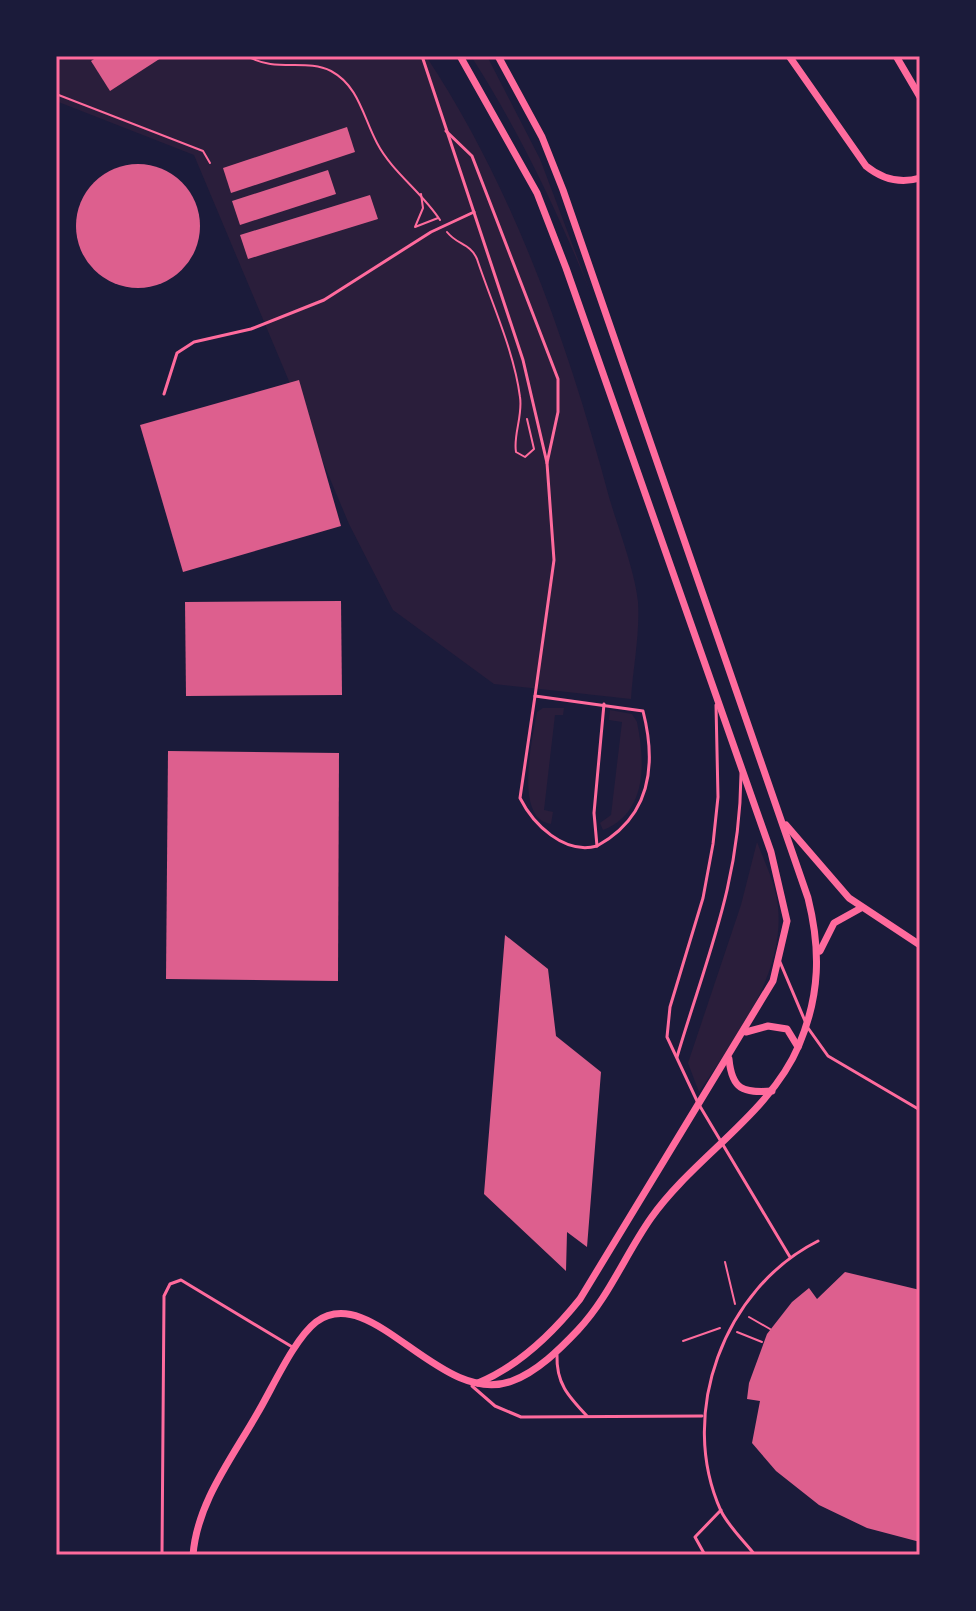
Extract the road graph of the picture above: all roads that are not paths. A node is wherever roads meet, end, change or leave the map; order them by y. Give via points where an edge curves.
1 (422, 56) edge
2 (460, 56) edge
3 (498, 56) edge
4 (789, 56) edge
5 (896, 56) edge
6 (920, 97) edge
7 (446, 131) junction
8 (920, 178) edge
9 (474, 212) junction
10 (164, 394) dead end
11 (547, 463) junction
12 (535, 696) junction
13 (716, 697) junction
14 (604, 704) junction
15 (741, 770) junction
16 (781, 818) junction
17 (597, 846) junction
18 (861, 908) junction
19 (920, 945) edge
20 (817, 955) junction
21 (780, 962) junction
22 (807, 1025) junction
23 (746, 1032) junction
24 (798, 1047) junction
25 (729, 1059) junction
26 (677, 1060) junction
27 (772, 1091) junction
28 (698, 1103) junction
29 (920, 1110) edge
30 (722, 1140) junction
31 (818, 1241) dead end
32 (790, 1257) junction
33 (296, 1349) junction
34 (557, 1351) junction
35 (472, 1386) junction
36 (587, 1416) junction
37 (702, 1416) junction
38 (721, 1510) junction
39 (162, 1555) edge
40 (193, 1555) edge
41 (705, 1555) edge
42 (755, 1555) edge

1 - 7 lane
2 - 13 street via 537,193
3 - 16 street via 542,137 563,190
4 - 8 street via 866,166 878,176
5 - 6 street
7 - 9 lane
7 - 11 lane via 472,156 558,379 558,412
9 - 10 lane via 324,300 251,329 194,342 177,353
9 - 11 lane via 523,360
11 - 12 lane via 554,560
12 - 14 lane
12 - 17 lane via 520,798 537,825 566,844
13 - 15 street
13 - 26 lane via 718,797 703,898 670,1007 667,1037
14 - 17 lane via 594,813
14 - 17 lane via 643,711 650,761 643,800 629,822
15 - 21 street via 784,903 787,921
15 - 26 lane via 741,816 727,901
16 - 18 street via 818,866
16 - 20 street via 808,898
18 - 19 street
18 - 20 street via 834,923
20 - 22 street via 818,978
21 - 22 lane
21 - 23 street
22 - 24 street
22 - 29 lane via 828,1056
23 - 24 street via 777,1026 787,1029
23 - 25 street
24 - 27 street
25 - 27 street via 730,1073 743,1089
25 - 28 street
26 - 28 lane
27 - 30 street
28 - 30 lane
28 - 35 street via 572,1310 501,1373
30 - 32 lane
30 - 34 street via 650,1219 599,1306
31 - 32 lane
32 - 37 lane via 736,1320 715,1363
33 - 35 street via 316,1322 336,1314 372,1322
33 - 39 lane via 181,1280 170,1284 164,1296
33 - 40 street via 200,1515
34 - 35 street via 510,1382
34 - 36 lane via 563,1390
35 - 36 lane via 495,1406 521,1417
36 - 37 lane
37 - 38 lane
38 - 41 lane via 695,1537
38 - 42 lane

